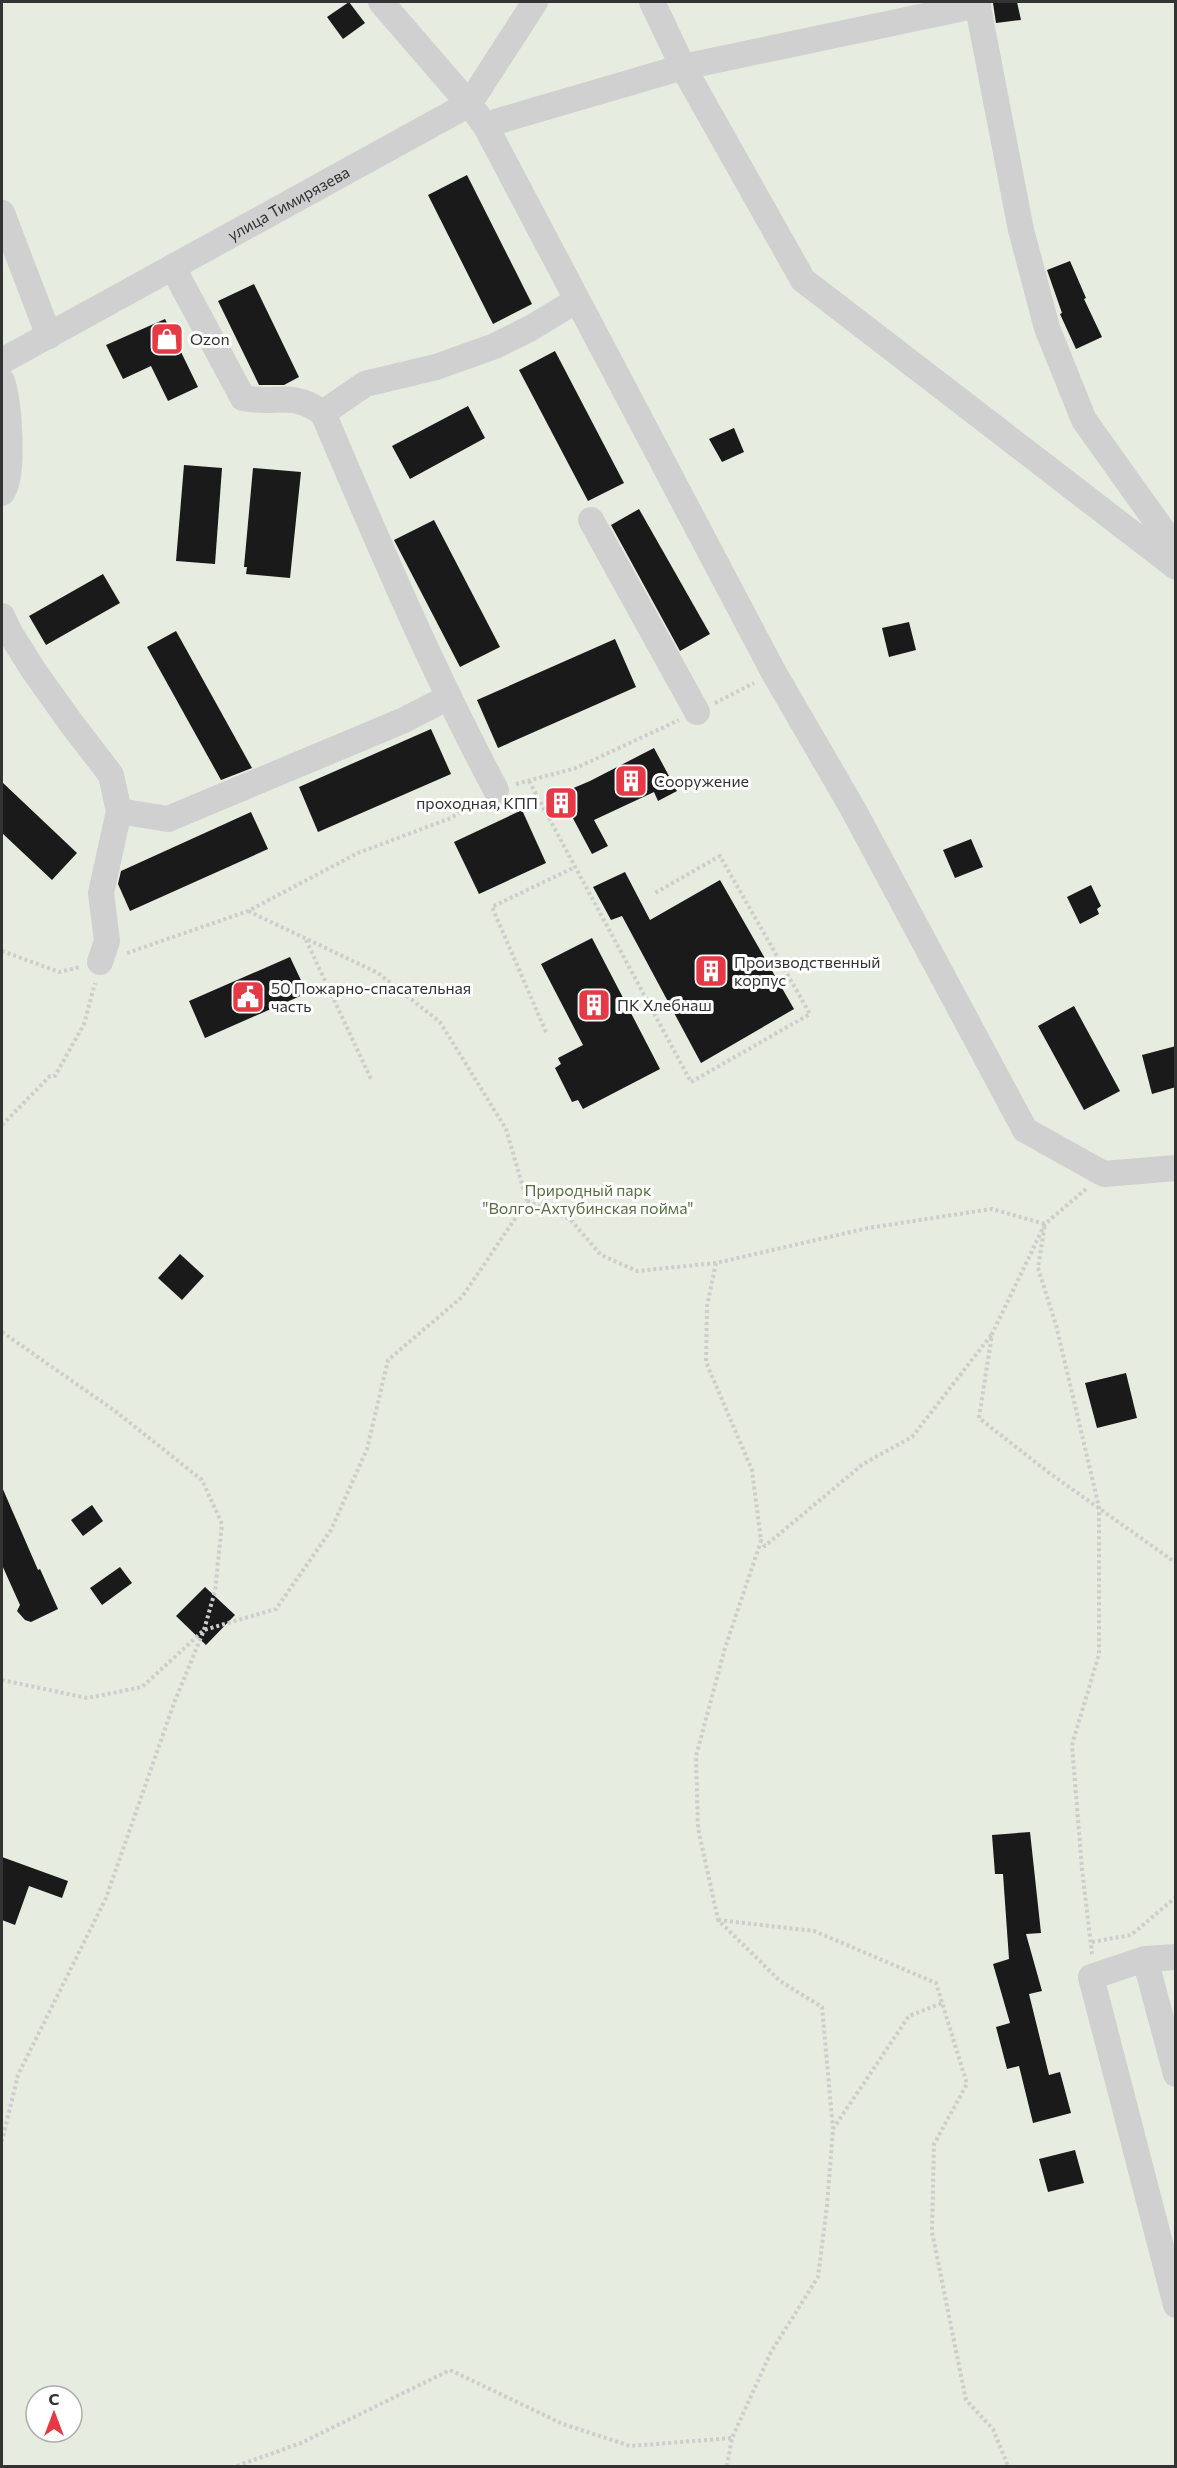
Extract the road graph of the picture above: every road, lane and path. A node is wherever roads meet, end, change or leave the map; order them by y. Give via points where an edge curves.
1 (381, 2) edge
2 (535, 2) edge
3 (652, 2) edge
4 (978, 3) edge
5 (683, 67) junction
6 (469, 104) junction
7 (484, 126) junction
8 (2, 213) edge
9 (174, 268) junction
10 (577, 300) junction
11 (49, 336) junction
12 (2, 362) edge
13 (2, 381) edge
14 (323, 413) junction
15 (2, 493) edge
16 (591, 520) dead end
17 (1176, 549) edge
18 (1176, 567) edge
19 (4, 629) edge
20 (774, 673) junction
21 (449, 697) junction
22 (697, 712) junction
23 (529, 781) junction
24 (496, 790) junction
25 (119, 811) junction
26 (576, 867) junction
27 (655, 893) dead end
28 (248, 911) junction
29 (305, 939) junction
30 (2, 951) edge
31 (100, 962) junction
32 (546, 1032) dead end
33 (371, 1079) dead end
34 (2, 1125) edge
35 (1176, 1168) edge
36 (1104, 1174) junction
37 (527, 1201) junction
38 (1045, 1224) junction
39 (716, 1263) junction
40 (2, 1332) edge
41 (992, 1334) junction
42 (1099, 1507) junction
43 (761, 1541) junction
44 (1176, 1563) edge
45 (204, 1630) junction
46 (2, 1680) edge
47 (1176, 1897) edge
48 (718, 1920) junction
49 (1176, 1957) edge
50 (1144, 1959) junction
51 (942, 2003) junction
52 (1176, 2074) edge
53 (832, 2130) junction
54 (2, 2141) edge
55 (1176, 2305) edge
56 (732, 2438) junction
57 (237, 2466) edge
58 (727, 2466) edge
59 (1008, 2466) edge

1 - 6 street
2 - 6 street, улица Тимирязева
3 - 5 street
4 - 5 street
4 - 17 street via 1021,230 1047,328 1084,420
5 - 7 street
5 - 18 street via 803,280
6 - 7 street
6 - 9 street, улица Тимирязева
7 - 10 street
8 - 11 street
9 - 11 street, улица Тимирязева
9 - 14 street via 243,398 287,398 308,402
10 - 14 street via 495,346 436,367 365,384
10 - 20 street
11 - 12 street, улица Тимирязева
13 - 15 street via 10,439 7,486
14 - 21 street
16 - 22 street
19 - 25 street via 111,775
20 - 22 path
20 - 36 street via 853,809 1025,1130
21 - 24 street
21 - 25 street via 402,721 168,819
22 - 23 path via 576,768
23 - 24 path
23 - 26 path
24 - 28 path via 451,818 358,853
25 - 31 street via 101,893 107,941
26 - 27 path via 691,1083 810,1014 720,856
26 - 32 path via 492,907
28 - 29 path
28 - 31 path
29 - 33 path
29 - 37 path via 378,973 440,1022 506,1129
30 - 31 path via 59,972
31 - 34 path via 84,1024 55,1076 50,1076
35 - 36 street
36 - 38 path
37 - 39 path via 570,1219 601,1255 637,1271
37 - 45 path via 462,1297 388,1360 367,1449 331,1530 276,1609
38 - 39 path via 992,1209 868,1228
38 - 41 path
38 - 42 path via 1038,1268 1059,1336
39 - 43 path via 707,1306 706,1362 752,1470
40 - 45 path via 115,1411 202,1480 222,1524 215,1591
41 - 42 path via 979,1418
41 - 43 path via 912,1437 863,1464 765,1546
42 - 44 path
42 - 47 path via 1100,1654 1072,1745 1092,1942 1131,1935
43 - 48 path via 725,1648 696,1756 698,1828
45 - 46 path via 142,1687 87,1698
45 - 54 path via 174,1703 106,1898 18,2074
48 - 51 path via 814,1931 936,1983
48 - 53 path via 780,1981 822,2007
49 - 50 street
50 - 52 street
50 - 55 street via 1091,1977
51 - 53 path via 909,2016
51 - 59 path via 967,2084 934,2144 932,2232 966,2400 993,2429
53 - 56 path via 818,2277 771,2352
56 - 57 path via 630,2446 563,2424 450,2370 301,2443
56 - 58 path

